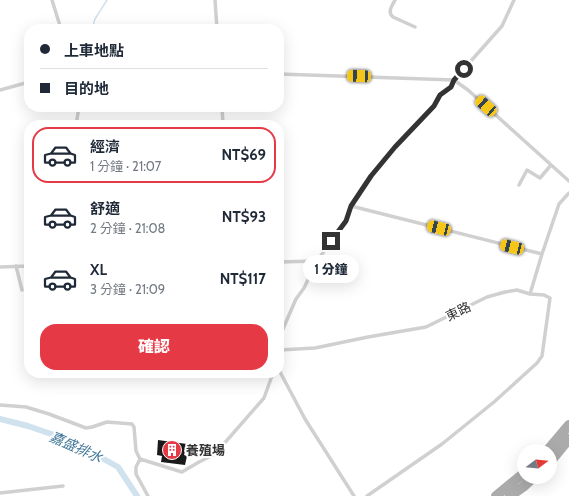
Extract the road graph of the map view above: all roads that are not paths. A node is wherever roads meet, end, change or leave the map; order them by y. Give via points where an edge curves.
1 (52, 0) edge
2 (215, 0) edge
3 (395, 0) edge
4 (514, 0) edge
5 (59, 24) edge
6 (217, 24) edge
7 (414, 27) dead end
8 (284, 74) edge
9 (454, 80) junction
10 (24, 83) edge
11 (0, 90) edge
12 (551, 165) junction
13 (569, 181) edge
14 (519, 185) dead end
15 (569, 193) edge
16 (351, 206) junction
17 (542, 254) junction
18 (317, 261) junction
19 (284, 262) edge
20 (16, 266) junction
21 (24, 266) edge
22 (0, 267) edge
23 (22, 290) dead end
24 (530, 294) junction
25 (284, 327) edge
26 (284, 350) edge
27 (271, 378) edge
28 (283, 378) edge
29 (0, 405) edge
30 (569, 425) edge
31 (569, 439) edge
32 (553, 444) edge
33 (557, 454) edge
34 (140, 459) junction
35 (517, 479) edge
36 (525, 484) edge
37 (63, 486) dead end
38 (0, 493) edge
39 (148, 496) edge
40 (354, 496) edge
41 (367, 496) edge
42 (496, 496) edge
43 (510, 496) edge

1 - 5 lane
2 - 6 lane
3 - 7 lane via 390,14
4 - 9 lane via 502,26
8 - 9 lane
9 - 12 lane
9 - 16 lane via 451,87 440,95 434,106 371,176
10 - 11 lane
12 - 13 lane
12 - 14 lane via 540,178 527,170
15 - 17 lane via 559,204
16 - 17 lane
16 - 18 lane via 346,221
17 - 24 lane
18 - 19 lane
18 - 25 lane
20 - 21 lane
20 - 22 lane
20 - 23 lane
24 - 26 lane, 東路 via 517,290 487,297 426,327 315,348
24 - 41 lane, 東路 via 550,298 542,356 537,363 442,444
27 - 34 lane via 264,398 214,454 182,472
28 - 40 lane via 305,419
29 - 34 lane via 49,414 86,428 107,422 132,424 136,451
30 - 32 main road
31 - 33 main road
34 - 39 lane via 136,474
35 - 42 main road
36 - 43 main road
37 - 38 lane

